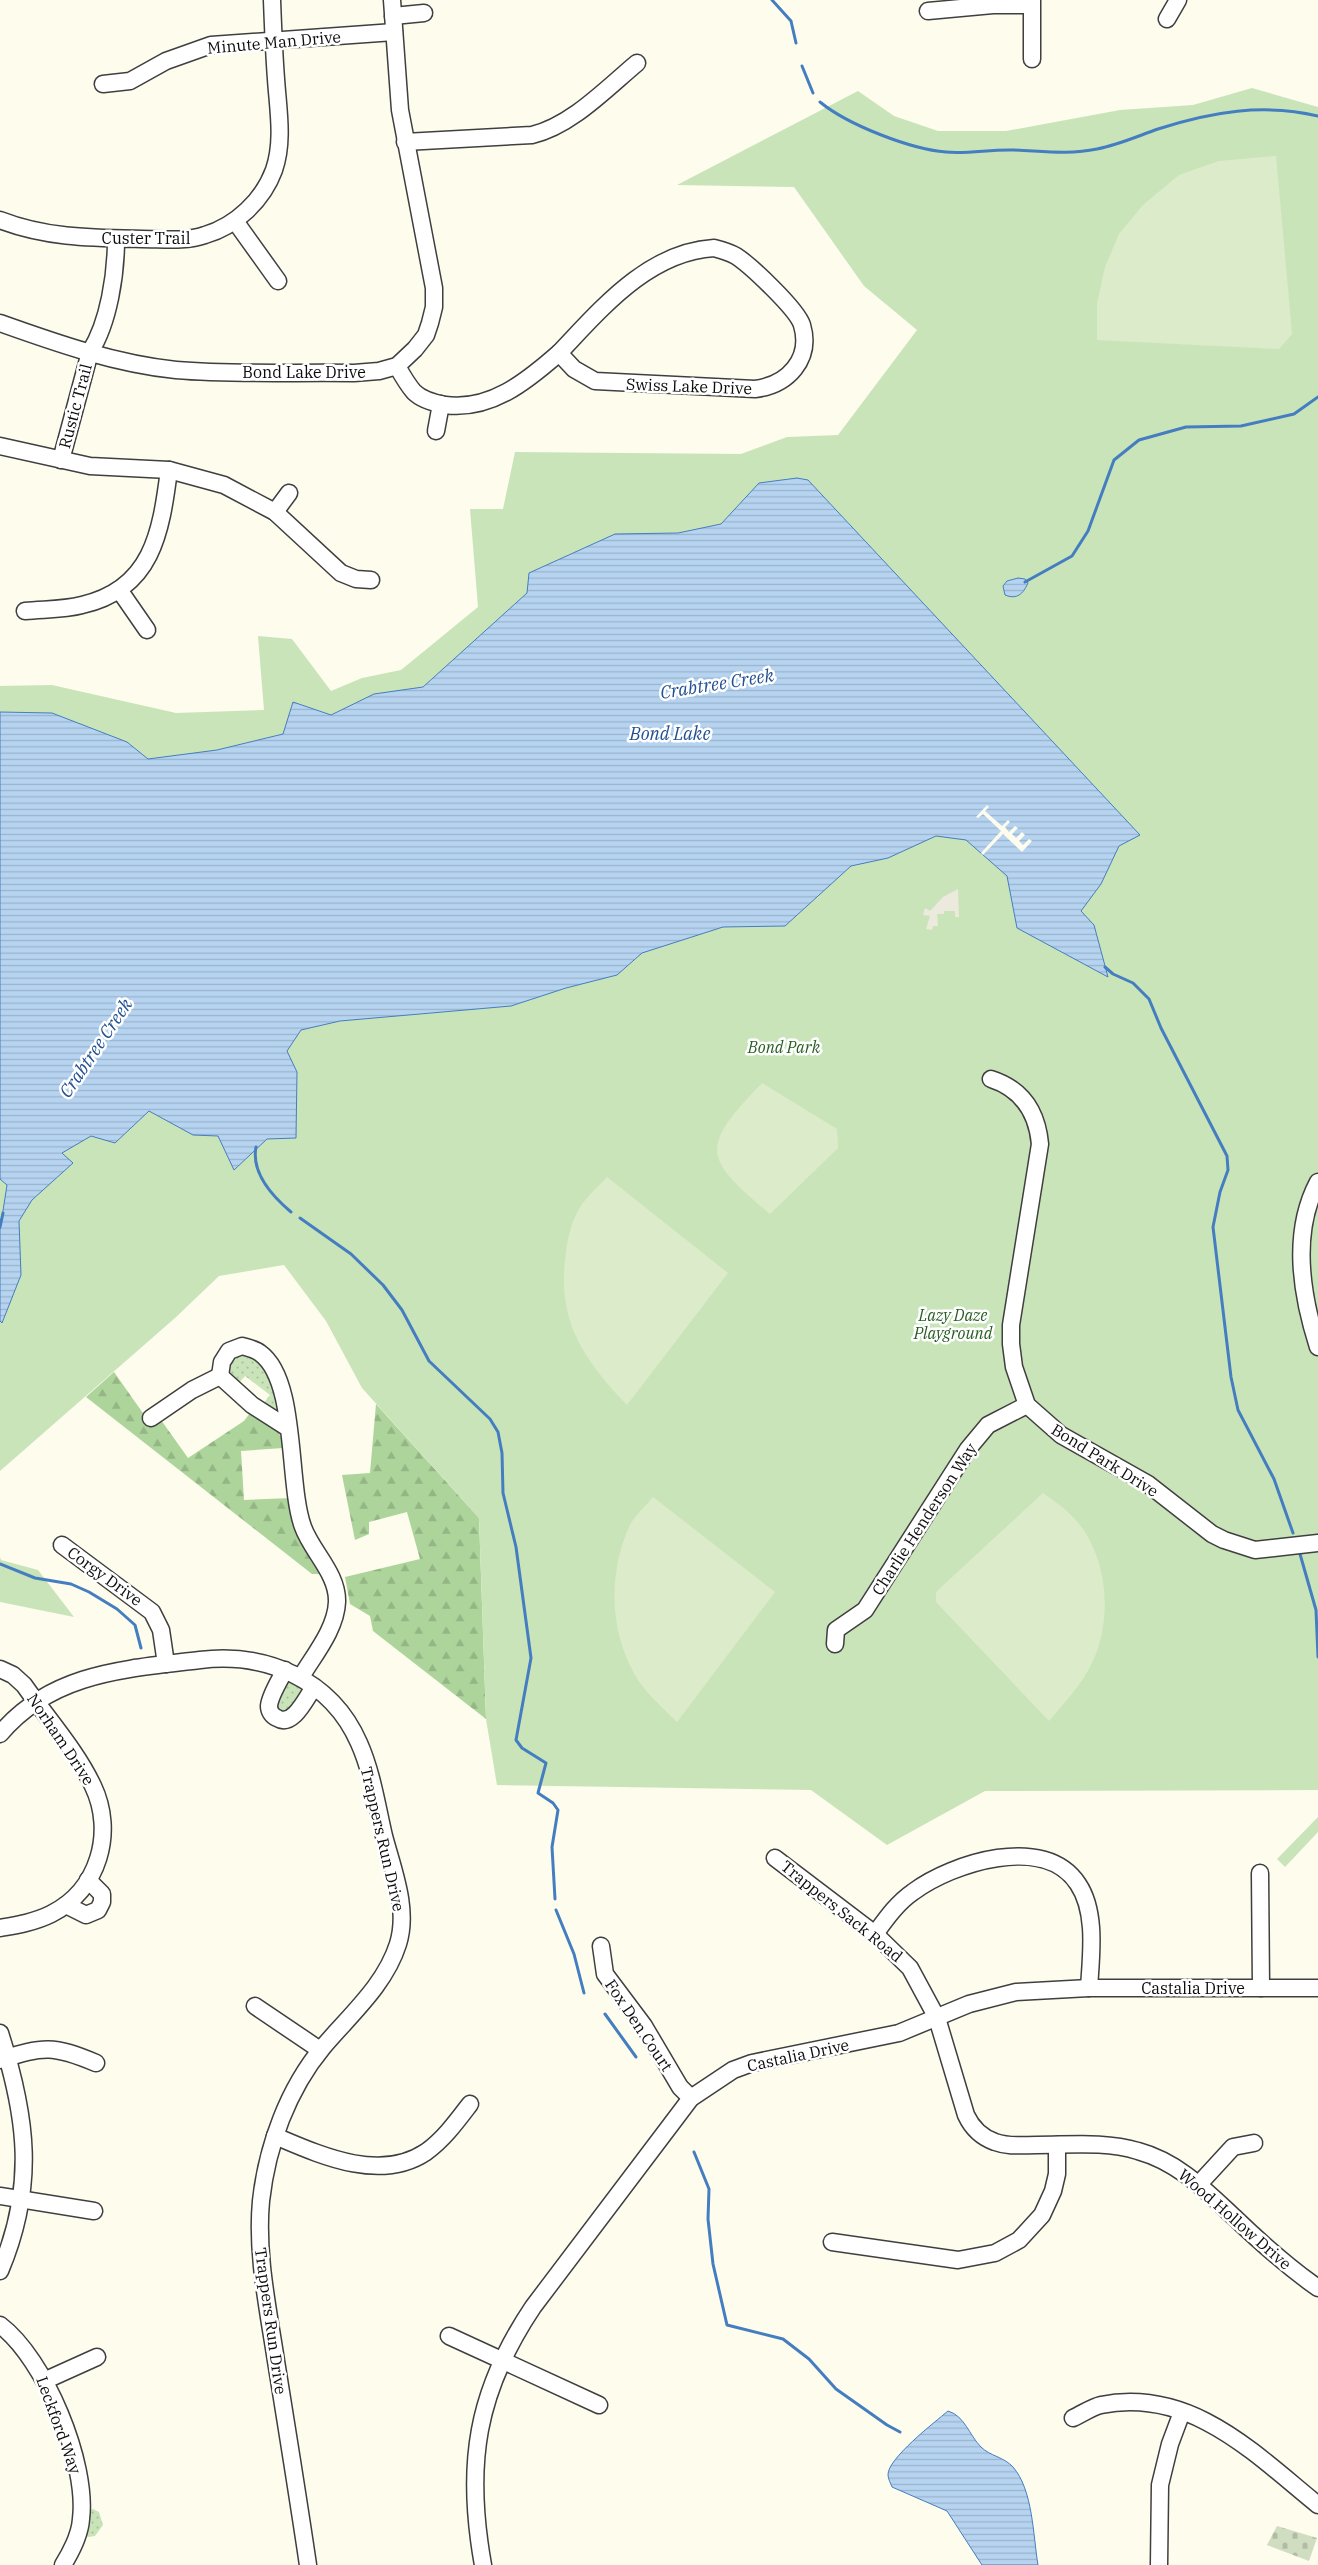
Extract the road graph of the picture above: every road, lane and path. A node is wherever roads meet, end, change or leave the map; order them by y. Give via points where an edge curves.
1 (272, 0) edge
2 (1178, 0) edge
3 (1032, 2) edge
4 (928, 11) dead end
5 (424, 13) dead end
6 (393, 16) edge
7 (1167, 19) dead end
8 (273, 40) junction
9 (1032, 58) dead end
10 (637, 63) dead end
11 (103, 84) dead end
12 (405, 142) junction
13 (0, 220) edge
14 (235, 221) junction
15 (116, 239) junction
16 (278, 281) dead end
17 (0, 322) edge
18 (90, 352) junction
19 (559, 353) junction
20 (397, 366) junction
21 (441, 404) junction
22 (436, 431) dead end
23 (0, 446) edge
24 (61, 460) junction
25 (169, 470) junction
26 (289, 493) dead end
27 (275, 512) junction
28 (371, 580) dead end
29 (120, 591) junction
30 (25, 611) dead end
31 (148, 630) dead end
32 (991, 1079) dead end
33 (1318, 1182) edge
34 (1318, 1347) edge
35 (220, 1376) junction
36 (1027, 1405) junction
37 (151, 1418) dead end
38 (288, 1428) junction
39 (1318, 1544) edge
40 (62, 1545) dead end
41 (835, 1644) dead end
42 (166, 1664) junction
43 (0, 1669) edge
44 (285, 1670) junction
45 (308, 1682) junction
46 (36, 1702) junction
47 (0, 1734) edge
48 (775, 1858) dead end
49 (1260, 1873) dead end
50 (88, 1880) junction
51 (66, 1905) junction
52 (0, 1928) edge
53 (875, 1934) junction
54 (601, 1946) dead end
55 (1089, 1988) junction
56 (1261, 1988) junction
57 (1318, 1988) edge
58 (255, 2006) dead end
59 (937, 2018) junction
60 (0, 2033) edge
61 (320, 2050) junction
62 (4, 2058) edge
63 (96, 2063) dead end
64 (691, 2098) junction
65 (470, 2104) dead end
66 (275, 2136) junction
67 (1254, 2143) dead end
68 (1057, 2145) junction
69 (1199, 2184) junction
70 (0, 2196) edge
71 (19, 2199) junction
72 (94, 2210) dead end
73 (832, 2242) dead end
74 (0, 2271) edge
75 (1318, 2288) edge
76 (0, 2325) edge
77 (448, 2336) dead end
78 (96, 2357) dead end
79 (502, 2362) junction
80 (46, 2380) junction
81 (599, 2405) dead end
82 (1182, 2412) junction
83 (1073, 2418) dead end
84 (1318, 2505) edge
85 (63, 2565) edge
86 (308, 2565) edge
87 (484, 2565) edge
88 (1160, 2565) edge

1 - 8 street, Custer Trail
2 - 7 street
3 - 4 street
3 - 9 street
5 - 6 street
6 - 8 street, Minute Man Drive
6 - 12 street
8 - 11 street, Minute Man Drive via 211,45 166,61 130,81
8 - 14 street, Custer Trail via 279,121 278,157 260,197
10 - 12 street via 548,131 532,135
12 - 20 street via 434,288 434,307 426,335
13 - 15 street, Custer Trail via 54,235
14 - 15 street, Custer Trail via 194,238
14 - 16 street
15 - 18 street, Rustic Trail via 112,288
17 - 18 street, Bond Lake Drive
18 - 20 street, Bond Lake Drive via 153,367 198,371 354,373
18 - 24 street, Rustic Trail
19 - 19 street, Swiss Lake Drive via 610,301 642,275 693,251 706,249 724,250 743,261 796,313 804,337 800,360 789,374 770,387 755,389 595,382 574,369
19 - 21 street, Swiss Lake Drive via 516,386 490,401 460,407
20 - 21 street, Swiss Lake Drive via 414,392 424,400
21 - 22 street
23 - 24 street
24 - 25 street via 90,466
25 - 27 street via 224,485
25 - 29 street via 156,542 141,568
26 - 27 street
27 - 28 street via 341,573
29 - 30 street via 82,605
29 - 31 street
32 - 36 street, Bond Park Drive via 1008,1086 1028,1103 1039,1130 1040,1144 1027,1236 1011,1325 1014,1367
33 - 34 street via 1306,1216 1301,1262 1307,1312
35 - 37 street via 192,1390
35 - 38 street via 252,1405
35 - 38 street via 228,1351 242,1346 262,1354 280,1383
36 - 39 street, Bond Park Drive via 1061,1435 1148,1484 1224,1540 1255,1550
36 - 41 street, Charlie Henderson Way via 988,1425 968,1449 865,1610 836,1630
38 - 45 street via 299,1515 337,1598 335,1613
40 - 42 street, Corgy Drive via 152,1612 161,1630
42 - 44 street, Trappers Run Drive via 229,1658 265,1663
42 - 46 street, Trappers Run Drive via 91,1676
43 - 46 street, Norham Drive via 19,1679
44 - 45 street, Trappers Run Drive
44 - 45 street via 269,1705 271,1714 278,1719 286,1721 292,1718
45 - 61 street, Trappers Run Drive via 340,1710 360,1746 402,1914 399,1941 387,1972
46 - 47 street, Trappers Run Drive
46 - 50 street, Norham Drive via 85,1771 102,1811 104,1835 100,1860
48 - 53 street, Trappers Sack Road
49 - 56 street
50 - 51 street, Norham Drive
50 - 51 street via 102,1894 98,1910 86,1915
51 - 52 street, Norham Drive via 34,1920
53 - 55 street via 902,1901 936,1878 1006,1857 1024,1855 1042,1859 1070,1874 1088,1905
53 - 59 street, Trappers Sack Road via 910,1968
54 - 64 street, Fox Den Court via 605,1974 644,2026 680,2087
55 - 56 street, Castalia Drive
55 - 59 street, Castalia Drive via 992,1996
56 - 57 street, Castalia Drive
58 - 61 street
59 - 64 street, Castalia Drive via 880,2038 752,2063 726,2074
59 - 68 street, Wood Hollow Drive via 955,2083 972,2126 986,2138 1005,2145
60 - 62 street
61 - 66 street, Trappers Run Drive via 289,2101
62 - 63 street via 40,2048 54,2048
62 - 71 street via 16,2083 24,2133
64 - 79 street, Castalia Drive via 533,2307
65 - 66 street via 425,2152 398,2164 354,2163
66 - 86 street, Trappers Run Drive via 261,2201 262,2266
67 - 69 street via 1233,2147
68 - 69 street, Wood Hollow Drive via 1108,2145 1136,2150 1173,2165
68 - 73 street via 1057,2174 1042,2215 1019,2240 995,2253 958,2260
69 - 75 street, Wood Hollow Drive via 1278,2257
70 - 71 street
71 - 72 street
71 - 74 street via 14,2229
76 - 80 street, Leckford Way via 20,2344
77 - 79 street
78 - 80 street
79 - 81 street
79 - 87 street, Castalia Drive via 487,2396 477,2447 476,2512
80 - 85 street, Leckford Way via 74,2457 80,2486 81,2521
82 - 83 street via 1155,2404 1100,2405
82 - 84 street via 1221,2428
82 - 88 street via 1160,2485

